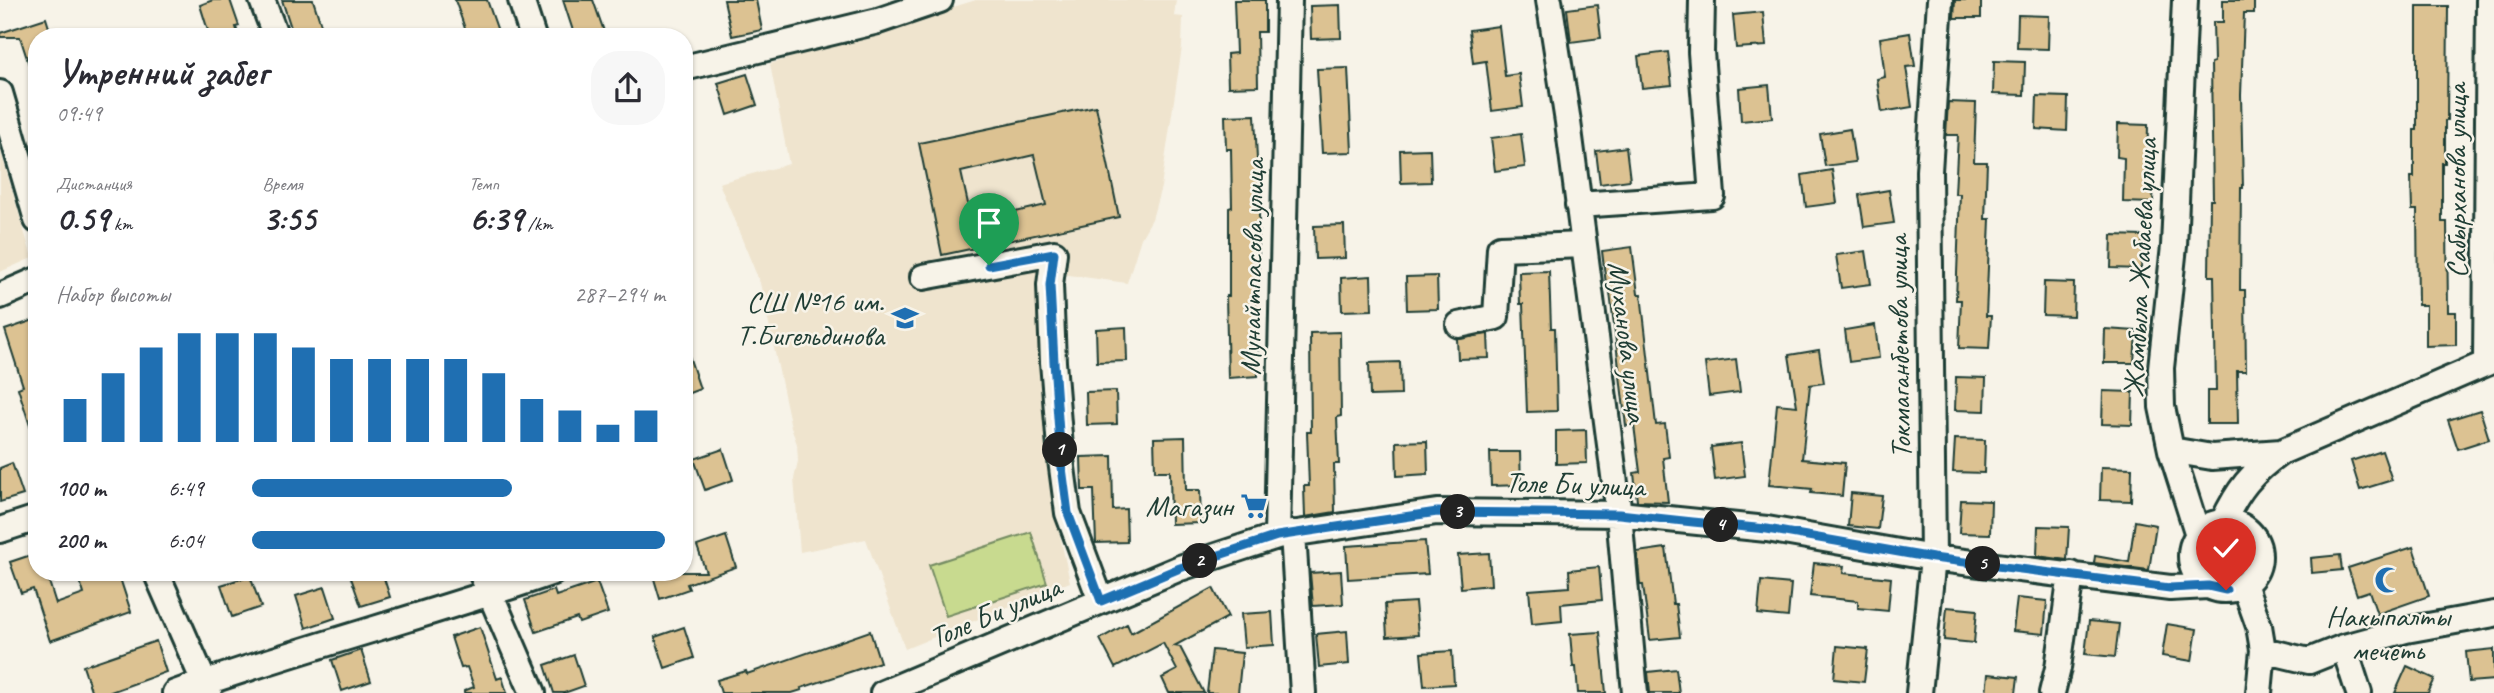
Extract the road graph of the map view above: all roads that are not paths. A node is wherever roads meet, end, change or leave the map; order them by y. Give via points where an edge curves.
1 (262, 0) edge
2 (521, 0) edge
3 (940, 0) edge
4 (1289, 0) edge
5 (1549, 0) edge
6 (1702, 0) edge
7 (1940, 0) edge
8 (2185, 0) edge
9 (2488, 0) edge
10 (273, 28) edge
11 (530, 28) edge
12 (693, 66) edge
13 (0, 93) edge
14 (28, 189) edge
15 (1578, 205) junction
16 (1584, 245) junction
17 (923, 277) dead end
18 (28, 284) edge
19 (0, 296) edge
20 (1459, 325) dead end
21 (2490, 362) edge
22 (2171, 450) junction
23 (2281, 452) junction
24 (1619, 514) junction
25 (28, 521) edge
26 (2223, 522) junction
27 (0, 530) edge
28 (1285, 535) junction
29 (2198, 535) junction
30 (1933, 558) junction
31 (2071, 574) junction
32 (160, 581) edge
33 (485, 583) edge
34 (2244, 584) junction
35 (2208, 586) junction
36 (1101, 601) junction
37 (2494, 614) edge
38 (2344, 647) junction
39 (2263, 650) junction
40 (207, 688) edge
41 (175, 693) edge
42 (533, 693) edge
43 (883, 693) edge
44 (1303, 693) edge
45 (1635, 693) edge
46 (1919, 693) edge
47 (2052, 693) edge
48 (2259, 693) edge
49 (2359, 693) edge

1 - 10 street
2 - 11 street
3 - 12 street via 878,21
4 - 28 street, Мунайтпасова улица
5 - 15 street, Муханова улица
6 - 15 street via 1701,52 1712,196
7 - 30 street, Токмаганбетова улица via 1929,171
8 - 22 street, Жамбыла Жабаева улица via 2174,246 2161,368 2162,407
9 - 21 street, Сабырханова улица
13 - 14 street
15 - 16 street, Муханова улица
16 - 20 street via 1500,248 1496,317
16 - 24 street, Муханова улица
17 - 36 street via 1054,253 1050,285 1053,349 1068,513
18 - 19 street
21 - 23 street, Сабырханова улица
22 - 23 street via 2212,457
22 - 29 street, Жамбыла Жабаева улица
23 - 26 street, Сабырханова улица via 2245,483
24 - 28 street, Толе Би улица via 1437,512
24 - 30 street, Толе Би улица via 1767,529
24 - 45 street, Муханова улица
25 - 27 street
26 - 29 street
26 - 34 street via 2249,533 2258,550 2256,569
28 - 36 street, Толе Би улица via 1180,568
28 - 44 street, Мунайтпасова улица
29 - 35 street via 2192,563
30 - 31 street, Толе Би улица
30 - 46 street, Токмаганбетова улица
31 - 35 street, Толе Би улица via 2170,588
31 - 47 street
32 - 40 street
33 - 40 street
33 - 42 street
34 - 35 street via 2226,590
34 - 39 street
36 - 43 street, Толе Би улица
37 - 38 street via 2406,629
38 - 39 street via 2309,661
38 - 49 street
39 - 48 street
40 - 41 street

